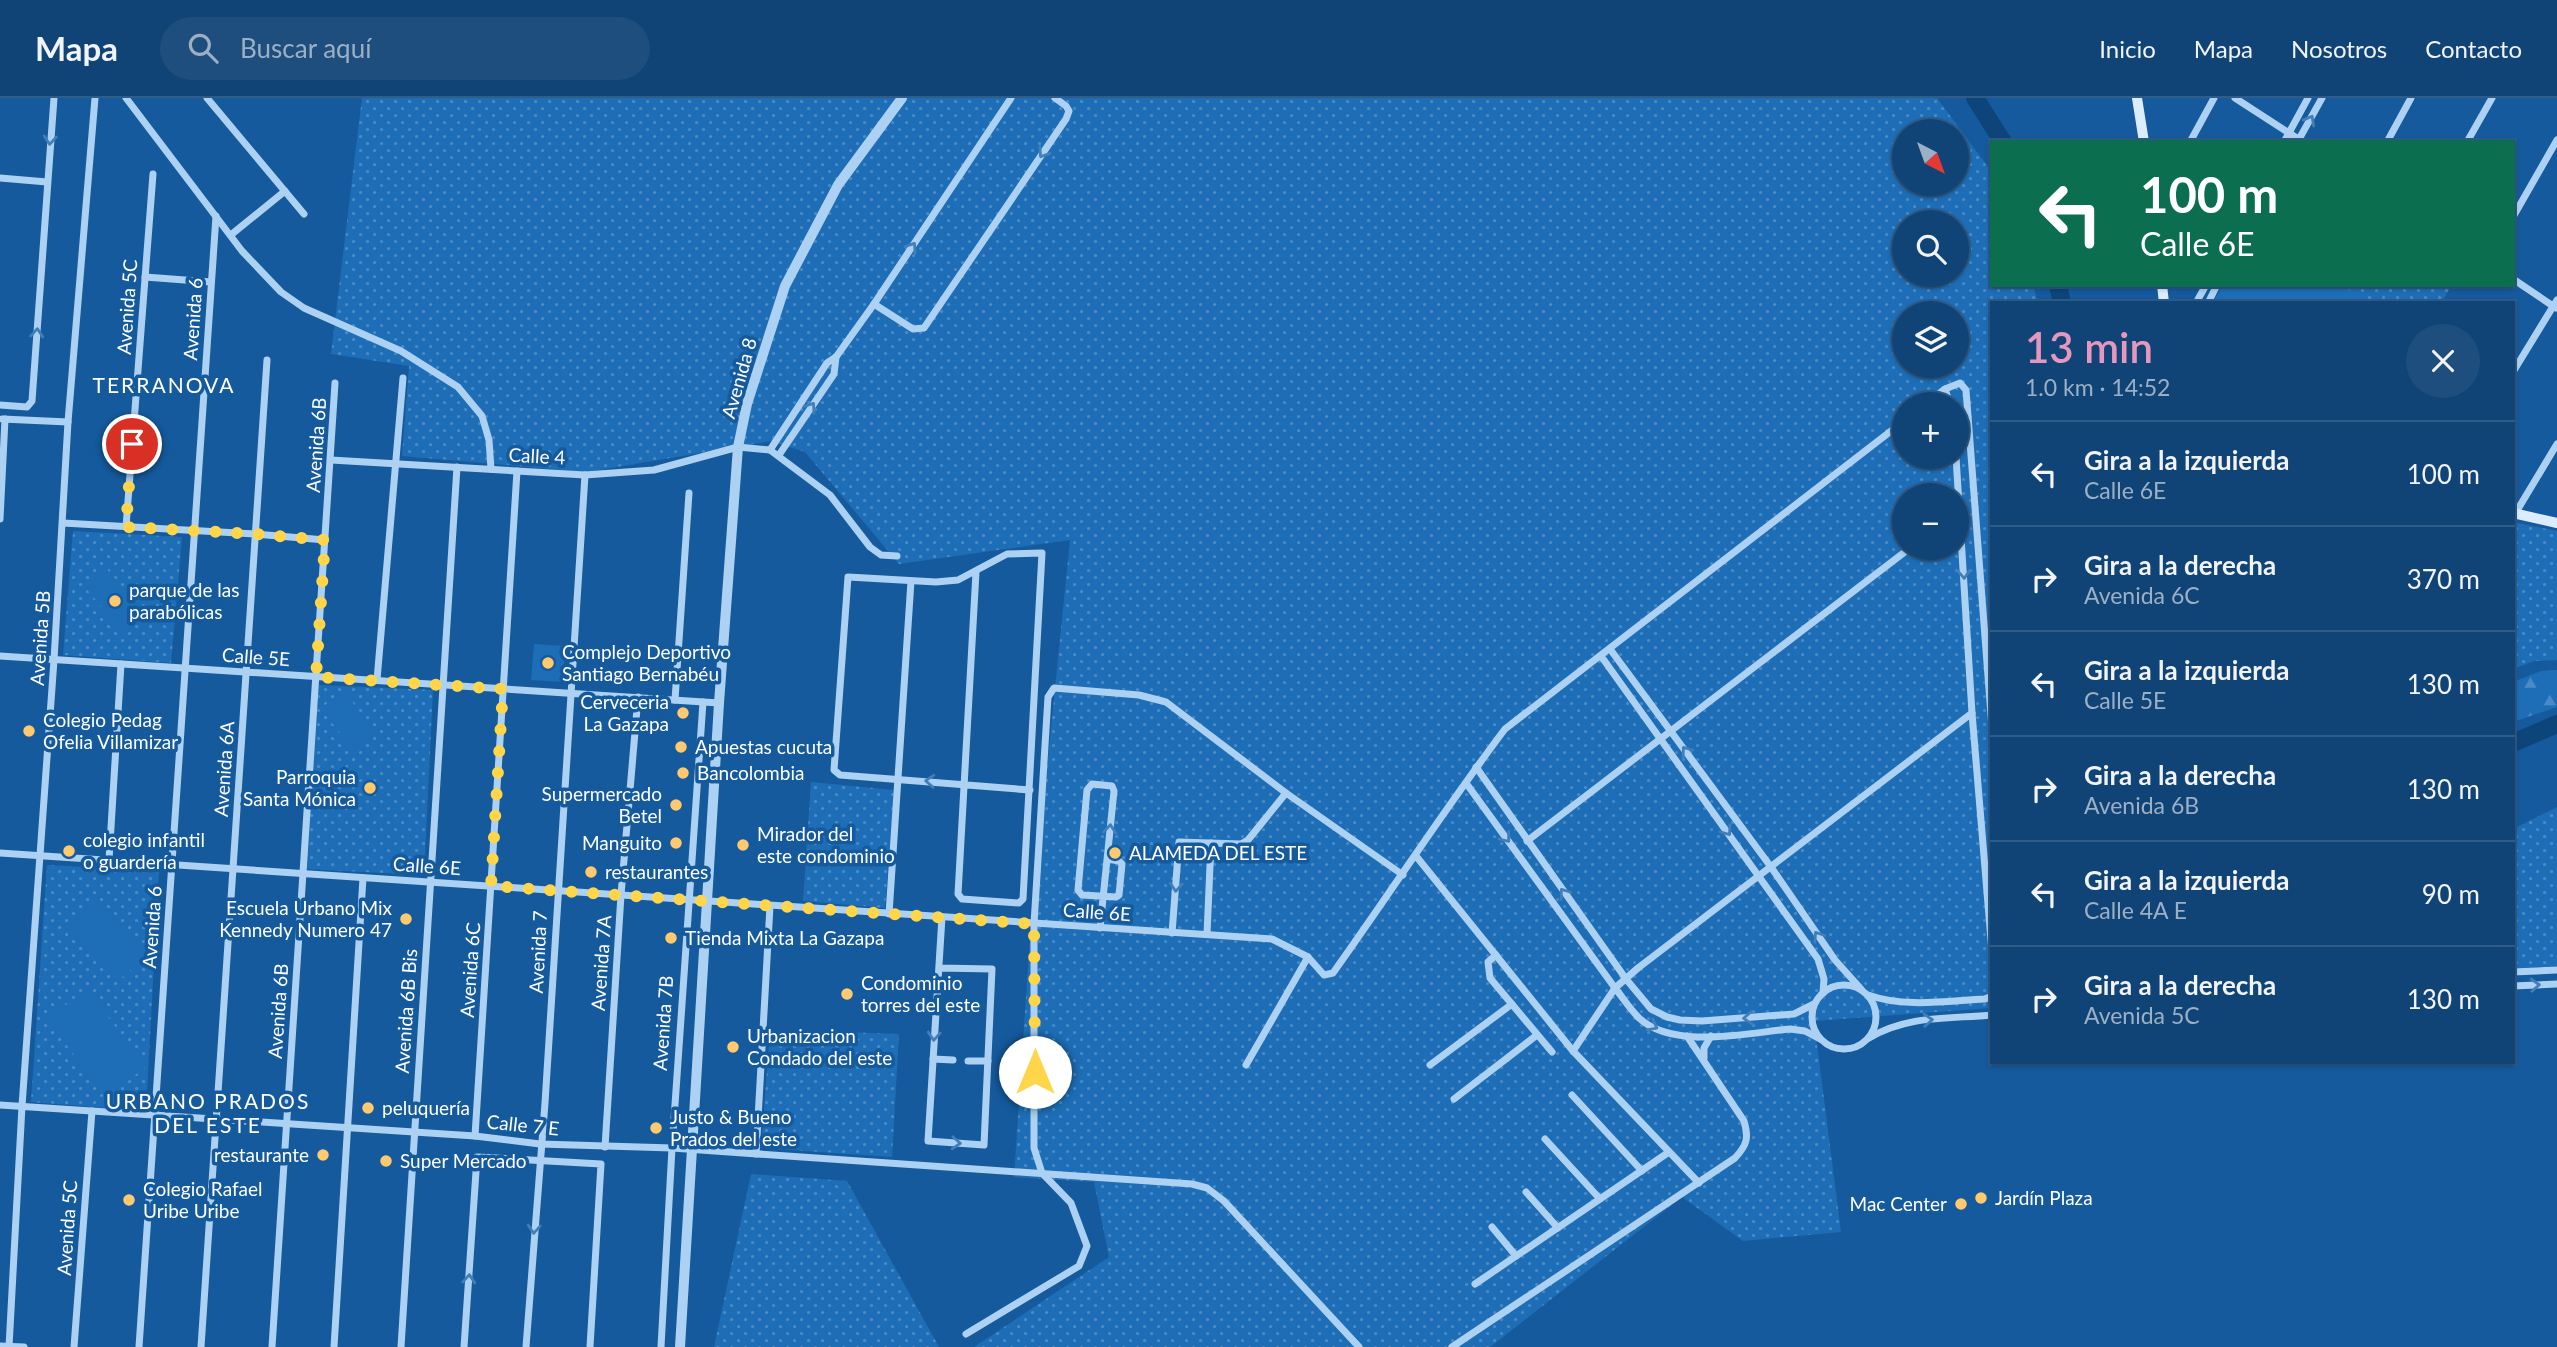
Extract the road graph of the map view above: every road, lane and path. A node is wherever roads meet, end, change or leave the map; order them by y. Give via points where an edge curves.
1 (54, 98) edge
2 (95, 98) edge
3 (126, 98) edge
4 (207, 98) edge
5 (902, 98) edge
6 (1011, 98) edge
7 (1055, 98) edge
8 (2137, 98) edge
9 (2214, 98) edge
10 (2235, 98) edge
11 (2308, 98) edge
12 (2322, 98) edge
13 (2410, 98) edge
14 (2492, 98) edge
15 (2289, 133) junction
16 (2144, 140) edge
17 (2191, 140) edge
18 (2285, 140) edge
19 (2299, 140) edge
20 (2301, 140) edge
21 (2388, 140) edge
22 (2468, 140) edge
23 (2557, 140) edge
24 (153, 174) dead end
25 (0, 178) edge
26 (47, 182) junction
27 (285, 191) junction
28 (304, 214) dead end
29 (2515, 214) edge
30 (216, 216) junction
31 (232, 234) junction
32 (145, 277) junction
33 (2515, 280) edge
34 (212, 282) junction
35 (874, 304) junction
36 (2556, 305) edge
37 (836, 357) junction
38 (267, 360) dead end
39 (2515, 369) edge
40 (403, 378) dead end
41 (335, 383) dead end
42 (1945, 389) junction
43 (1941, 392) edge
44 (1946, 392) edge
45 (0, 405) edge
46 (2, 419) edge
47 (68, 422) junction
48 (1892, 430) edge
49 (2557, 444) edge
50 (738, 447) junction
51 (770, 450) junction
52 (779, 455) junction
53 (331, 460) junction
54 (395, 464) junction
55 (457, 467) junction
56 (491, 470) junction
57 (517, 471) junction
58 (584, 475) junction
59 (689, 493) dead end
60 (2515, 511) edge
61 (2515, 513) edge
62 (0, 519) edge
63 (63, 523) junction
64 (2557, 523) edge
65 (126, 527) junction
66 (195, 532) junction
67 (255, 534) junction
68 (325, 540) junction
69 (897, 556) dead end
70 (1894, 560) edge
71 (1962, 560) edge
72 (976, 572) junction
73 (911, 581) junction
74 (1611, 649) junction
75 (0, 656) edge
76 (1601, 656) junction
77 (54, 660) junction
78 (121, 664) junction
79 (185, 668) junction
80 (246, 672) junction
81 (316, 677) junction
82 (377, 680) junction
83 (443, 685) junction
84 (503, 689) junction
85 (570, 693) junction
86 (638, 697) junction
87 (675, 700) junction
88 (1990, 700) edge
89 (703, 702) junction
90 (719, 703) junction
91 (1972, 713) junction
92 (1671, 731) junction
93 (1661, 738) junction
94 (1476, 767) junction
95 (898, 779) junction
96 (1466, 783) junction
97 (963, 784) junction
98 (697, 786) junction
99 (714, 786) junction
100 (1030, 790) junction
101 (1286, 793) junction
102 (1527, 841) junction
103 (1211, 843) junction
104 (0, 853) edge
105 (41, 855) junction
106 (1416, 856) junction
107 (1108, 859) junction
108 (109, 860) junction
109 (172, 864) junction
110 (1771, 867) junction
111 (233, 869) junction
112 (303, 873) junction
113 (1404, 875) junction
114 (1759, 876) junction
115 (363, 878) junction
116 (430, 882) junction
117 (491, 886) junction
118 (558, 891) junction
119 (621, 895) junction
120 (1105, 897) junction
121 (689, 900) junction
122 (707, 901) junction
123 (770, 906) junction
124 (889, 914) junction
125 (942, 917) junction
126 (1034, 924) junction
127 (1100, 928) junction
128 (1990, 928) edge
129 (1172, 933) junction
130 (1207, 934) junction
131 (1496, 955) junction
132 (1308, 957) junction
133 (939, 968) junction
134 (2557, 970) edge
135 (2515, 972) edge
136 (1626, 979) junction
137 (2557, 984) edge
138 (2515, 986) edge
139 (1615, 988) junction
140 (1861, 989) junction
141 (1823, 993) junction
142 (1868, 995) junction
143 (1990, 997) edge
144 (1512, 1004) junction
145 (1814, 1004) junction
146 (1990, 1016) edge
147 (1537, 1035) junction
148 (1687, 1036) junction
149 (1711, 1036) junction
150 (1869, 1038) junction
151 (1820, 1039) junction
152 (1573, 1051) junction
153 (1552, 1052) dead end
154 (933, 1059) junction
155 (953, 1060) dead end
156 (968, 1061) dead end
157 (988, 1061) junction
158 (1704, 1061) junction
159 (1246, 1065) dead end
160 (1430, 1065) dead end
161 (1572, 1095) dead end
162 (1454, 1099) dead end
163 (0, 1105) edge
164 (22, 1106) junction
165 (92, 1111) junction
166 (155, 1115) junction
167 (216, 1119) junction
168 (287, 1123) junction
169 (347, 1127) junction
170 (415, 1132) junction
171 (475, 1136) junction
172 (1545, 1139) dead end
173 (540, 1144) junction
174 (605, 1147) junction
175 (672, 1149) junction
176 (691, 1150) junction
177 (1670, 1152) junction
178 (756, 1154) junction
179 (539, 1161) junction
180 (1643, 1171) junction
181 (1042, 1172) junction
182 (1699, 1183) junction
183 (1526, 1192) dead end
184 (1600, 1199) junction
185 (1492, 1227) dead end
186 (1558, 1228) junction
187 (667, 1248) junction
188 (685, 1249) junction
189 (1516, 1256) junction
190 (1475, 1284) dead end
191 (966, 1334) dead end
192 (0, 1346) edge
193 (9, 1347) edge
194 (24, 1347) edge
195 (74, 1347) edge
196 (139, 1347) edge
197 (201, 1347) edge
198 (272, 1347) edge
199 (334, 1347) edge
200 (401, 1347) edge
201 (464, 1347) edge
202 (526, 1347) edge
203 (590, 1347) edge
204 (661, 1347) edge
205 (680, 1347) edge
206 (1359, 1347) edge
207 (1452, 1347) edge

1 -> 26 street
2 - 47 street, Avenida 5B
3 - 30 street
4 - 27 street
5 - 50 street, Avenida 8 via 838,184 785,286
35 -> 6 street
7 -> 35 street via 1069,111 1066,119 924,328 913,329
8 - 16 main road
9 - 17 street
10 - 15 street
11 - 15 street
20 -> 12 street
13 - 21 street
14 - 22 street
15 - 18 street
15 - 19 street
23 - 29 street
24 - 32 street, Avenida 5C
25 - 26 street
45 -> 26 street via 27,407 32,401
27 - 28 street
27 - 31 street
30 - 31 street
30 - 34 street, Avenida 6
31 - 56 street via 281,292 304,308 401,351 458,387 482,416
32 - 34 street
32 - 65 street, Avenida 5C
33 - 36 street
34 - 66 street, Avenida 6
35 - 37 street
36 - 39 street
37 - 51 street via 827,363
52 -> 37 street via 834,374
38 - 67 street, Avenida 6A
40 - 54 street
41 - 53 street, Avenida 6B
42 - 43 street
42 - 44 street
42 - 88 street via 1960,383 1969,404
46 - 47 street
46 - 62 street
47 - 63 street, Avenida 5B
48 - 74 street
49 - 60 street
50 - 51 street
50 - 58 street, Calle 4 via 654,470
50 - 90 street, Avenida 8
51 - 52 street
52 - 69 street via 830,495 870,547 881,555
53 - 54 street, Calle 4
53 - 68 street, Avenida 6B
54 - 55 street, Calle 4
54 - 82 street
55 - 56 street, Calle 4
55 - 83 street, Avenida 6B Bis
56 - 57 street, Calle 4
57 - 58 street, Calle 4
57 - 84 street, Avenida 6C
58 - 85 street, Avenida 7
59 - 87 street
61 - 64 main road
63 - 65 street
63 - 77 street, Avenida 5B
65 - 66 street
66 - 67 street
66 - 79 street, Avenida 6
67 - 68 street
67 - 80 street, Avenida 6A
68 - 81 street, Avenida 6B
70 - 92 street
71 -> 91 street
72 - 73 street via 958,580
72 - 97 street
72 - 100 street via 1007,554 1042,553
73 - 95 street
73 - 95 street via 848,577 834,770 840,775
74 - 76 street
74 - 92 street
75 - 77 street, Calle 5E
76 - 93 street
76 - 94 street via 1505,729
77 - 78 street, Calle 5E
77 - 105 street, Avenida 5B
78 - 79 street, Calle 5E
78 - 108 street
79 - 80 street, Calle 5E
79 - 109 street, Avenida 6
80 - 81 street, Calle 5E
80 - 111 street, Avenida 6A
81 - 82 street, Calle 5E
81 - 112 street, Avenida 6B
82 - 83 street, Calle 5E
83 - 84 street, Calle 5E
83 - 116 street, Avenida 6B Bis
84 - 85 street, Calle 5E
84 - 117 street, Avenida 6C
85 - 86 street, Calle 5E
85 - 118 street, Avenida 7
86 - 87 street, Calle 5E
86 - 119 street, Avenida 7A
87 - 89 street, Calle 5E
89 - 90 street, Calle 5E
89 - 98 street, Avenida 7B
90 - 99 street, Avenida 7B
91 - 110 street
91 - 128 street
92 - 93 street
110 -> 92 street
93 - 102 street
93 -> 114 street
94 - 96 street
94 - 102 street
97 -> 95 street
95 - 124 street
96 - 106 street
96 -> 139 street
97 - 100 street
97 - 100 street via 958,894 962,899 1022,901
98 - 99 street
98 - 121 street, Avenida 7B
99 - 122 street, Avenida 7B
101 - 103 street via 1248,840
101 - 113 street
101 - 126 street via 1166,702 1139,695 1054,688 1048,697
136 -> 102 street
103 -> 129 street via 1179,842
103 - 130 street
104 - 105 street, Calle 6E
105 - 108 street, Calle 6E
105 - 164 street, Avenida 5B
106 - 113 street
106 - 131 street
107 - 120 street
107 - 120 street via 1122,864 1119,895
107 -> 120 street via 1113,788 1092,784 1087,789 1078,890 1082,895
108 - 109 street, Calle 6E
109 - 111 street, Calle 6E
109 - 166 street, Avenida 6
110 - 114 street
140 -> 110 street via 1835,960
111 - 112 street, Calle 6E
111 - 167 street, Avenida 6A
112 - 115 street, Calle 6E
112 - 168 street, Avenida 6B
113 - 132 street, Calle 6E via 1333,973 1324,975
114 - 136 street
114 - 141 street via 1818,959
115 - 116 street, Calle 6E
115 - 169 street
116 - 117 street, Calle 6E
116 - 170 street, Avenida 6B Bis
117 - 118 street, Calle 6E
117 - 171 street, Avenida 6C
118 - 119 street, Calle 6E
118 - 173 street, Avenida 7
119 - 121 street, Calle 6E
119 - 174 street, Avenida 7A
120 - 127 street
121 - 122 street, Calle 6E
121 - 175 street, Avenida 7B
122 - 123 street, Calle 6E
122 - 176 street, Avenida 7B
123 - 124 street, Calle 6E
123 - 178 street
124 - 125 street, Calle 6E
125 - 126 street, Calle 6E
125 - 133 street
126 - 127 street, Calle 6E
126 - 181 street via 1034,1148
127 - 129 street, Calle 6E
129 - 130 street, Calle 6E
130 - 132 street, Calle 6E via 1272,939
131 - 144 street via 1488,962 1488,972
131 - 152 street
132 - 159 street
133 -> 154 street
133 - 157 street via 992,969
134 - 135 street
136 - 139 street
145 -> 136 street via 1794,1014 1680,1020 1651,1009
138 -> 137 street
139 -> 148 street via 1640,1019 1657,1030
139 - 152 street
140 - 141 street via 1841,985
140 - 142 street
141 - 145 street
142 - 143 street via 1901,1003
142 - 150 street via 1876,1012
144 - 147 street
144 - 160 street
145 - 151 street via 1812,1023
150 -> 146 street via 1910,1021
147 - 153 street
147 - 162 street
148 - 149 street
148 - 158 street
149 - 151 street via 1790,1029
149 - 158 street via 1704,1048
150 - 151 street via 1847,1049 1832,1048
152 - 177 street
154 - 155 street
154 -> 157 street via 928,1141 984,1144
156 - 157 street
158 - 182 street via 1744,1121 1749,1137 1735,1158
161 - 180 street
163 - 164 street, Calle 7 E
164 - 165 street, Calle 7 E
164 - 193 street, Avenida 5B
165 - 166 street, Calle 7 E
165 - 195 street, Avenida 5C
166 - 167 street, Calle 7 E
166 - 196 street, Avenida 6
167 - 168 street, Calle 7 E
167 - 197 street, Avenida 6A
168 - 169 street, Calle 7 E
168 - 198 street, Avenida 6B
169 - 170 street, Calle 7 E
169 - 199 street
170 - 171 street, Calle 7 E
170 - 200 street, Avenida 6B Bis
171 - 173 street, Calle 7 E
172 - 184 street
173 - 174 street, Calle 7 E
173 - 179 street, Avenida 7
174 - 175 street, Calle 7 E
175 - 176 street, Calle 7 E
175 - 187 street, Avenida 7B
176 - 178 street, Calle 7 E
176 - 188 street, Avenida 7B
177 - 180 street
177 - 182 street
178 - 181 street, Calle 7 E
201 -> 179 street via 477,1157
179 -> 202 street, Avenida 7
179 - 203 street via 601,1164
180 - 184 street
181 - 191 street via 1071,1203 1087,1246 1084,1258 1079,1266
181 - 206 street, Calle 7 E via 1207,1188
182 - 207 street
183 - 186 street
184 - 186 street
185 - 189 street
186 - 189 street
187 - 188 street
187 - 204 street, Avenida 7B
188 - 205 street, Avenida 7B
189 - 190 street
192 - 193 street
193 - 194 street

